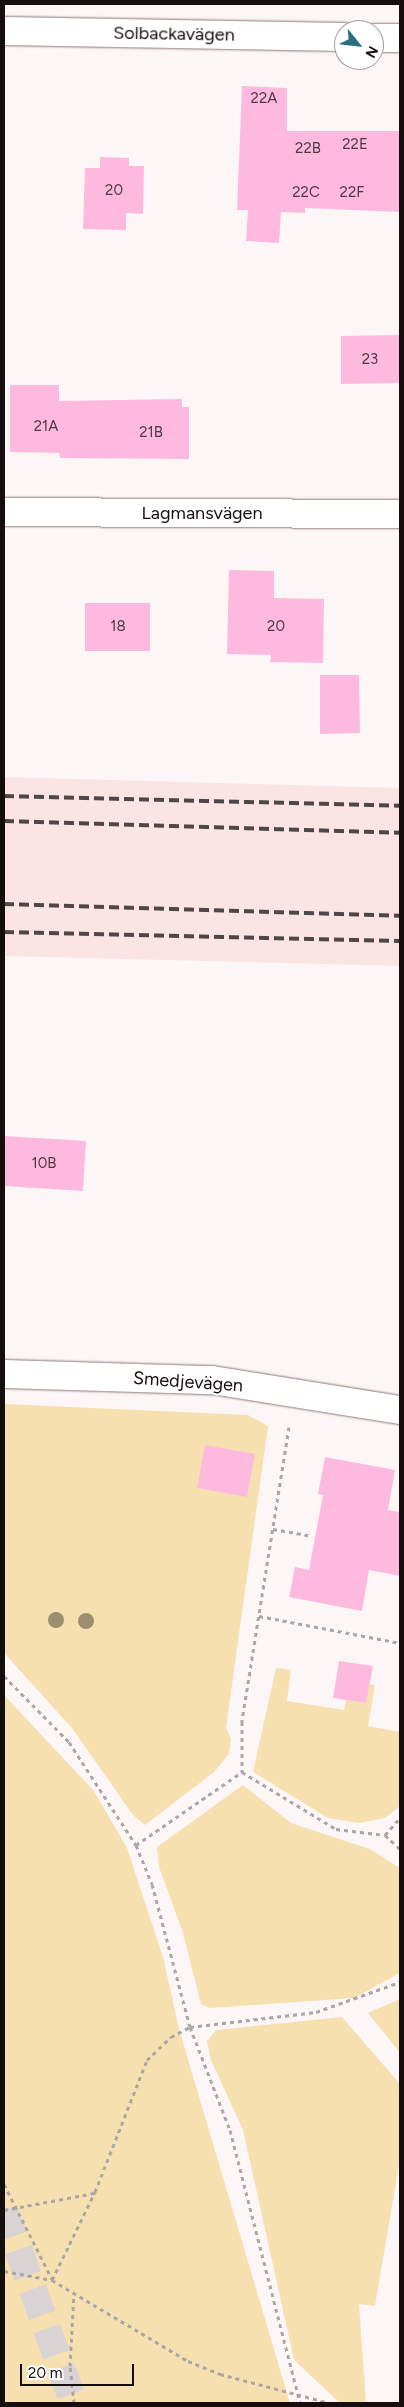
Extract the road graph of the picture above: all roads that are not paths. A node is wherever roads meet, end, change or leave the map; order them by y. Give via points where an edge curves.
1 (4, 31) edge
2 (334, 37) edge
3 (384, 38) edge
4 (400, 38) edge
5 (4, 512) edge
6 (400, 514) edge
7 (4, 1374) edge
8 (400, 1410) edge

1 - 2 street, Solbackavägen
3 - 4 street
5 - 6 street, Lagmansvägen
7 - 8 street, Smedjevägen via 212,1380

